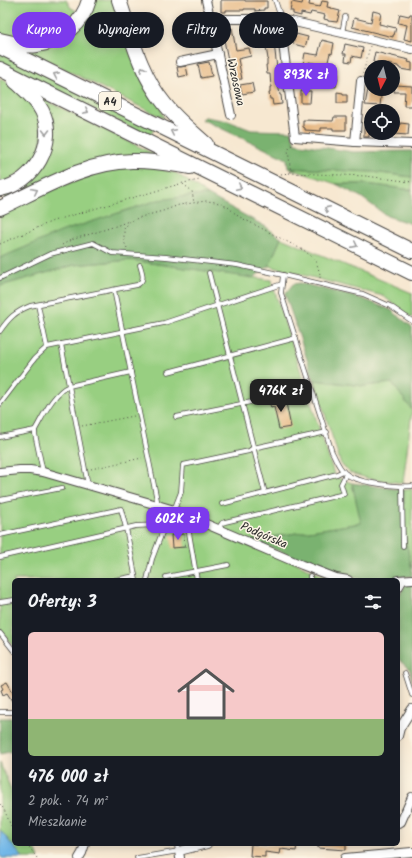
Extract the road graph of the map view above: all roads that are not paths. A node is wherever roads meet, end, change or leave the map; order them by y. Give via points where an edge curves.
1 (89, 0) edge
2 (119, 0) edge
3 (206, 0) edge
4 (275, 0) edge
5 (209, 12) edge
6 (279, 12) edge
7 (345, 17) dead end
8 (298, 23) edge
9 (341, 33) junction
10 (0, 40) edge
11 (0, 47) edge
12 (217, 48) edge
13 (284, 48) edge
14 (412, 49) edge
15 (218, 54) junction
16 (180, 62) dead end
17 (0, 69) edge
18 (361, 81) road end
19 (231, 115) dead end
20 (355, 142) junction
21 (412, 144) edge
22 (220, 156) junction
23 (204, 174) junction
24 (0, 189) edge
25 (0, 208) edge
26 (412, 251) edge
27 (140, 265) dead end
28 (209, 273) dead end
29 (412, 273) edge
30 (283, 275) junction
31 (0, 278) edge
32 (282, 284) junction
33 (114, 290) junction
34 (38, 305) junction
35 (217, 305) junction
36 (412, 321) edge
37 (0, 331) edge
38 (123, 332) junction
39 (296, 338) junction
40 (62, 344) junction
41 (47, 347) junction
42 (230, 355) junction
43 (131, 372) junction
44 (168, 372) dead end
45 (69, 386) junction
46 (266, 399) dead end
47 (0, 404) edge
48 (242, 404) junction
49 (176, 417) dead end
50 (35, 430) junction
51 (327, 432) junction
52 (0, 437) edge
53 (253, 448) junction
54 (0, 472) edge
55 (43, 472) junction
56 (344, 473) junction
57 (88, 485) junction
58 (412, 486) edge
59 (402, 487) junction
60 (62, 488) dead end
61 (265, 493) junction
62 (0, 500) edge
63 (222, 504) dead end
64 (158, 505) junction
65 (172, 509) junction
66 (186, 516) junction
67 (164, 525) junction
68 (126, 528) junction
69 (218, 529) junction
70 (0, 535) edge
71 (403, 546) dead end
72 (0, 557) edge
73 (228, 565) dead end
74 (195, 571) junction
75 (166, 577) dead end
76 (135, 578) edge
77 (147, 578) edge
78 (197, 578) edge
79 (336, 578) edge
80 (12, 600) edge
81 (0, 602) edge
82 (0, 633) edge
83 (12, 648) edge
84 (405, 673) dead end
85 (412, 695) edge
86 (412, 709) edge
87 (0, 712) edge
88 (12, 712) edge
89 (400, 727) edge
90 (412, 797) edge
91 (400, 822) edge
92 (84, 846) edge
93 (199, 846) edge
94 (179, 851) edge
95 (412, 852) edge
96 (79, 858) edge
97 (139, 858) edge
98 (345, 858) edge

1 - 10 highway via 80,20 56,39 31,46
22 -> 2 highway via 180,120 154,89 138,58
3 - 5 street, Wrzosowa
4 - 6 lane
7 - 9 lane
8 - 9 street
9 - 14 street
22 -> 11 highway, A4
12 - 15 street, Wrzosowa
13 - 20 street via 296,138
15 - 16 street, Wrzosowa
15 - 19 street, Wrzosowa
17 -> 23 highway, A4
17 -> 24 highway via 37,103 45,119 47,132 44,149 36,166 21,180
18 - 20 street
20 - 21 street
26 -> 22 highway, A4
25 -> 23 highway via 69,176 106,164 152,161
23 -> 29 highway, A4
27 - 33 lane via 143,278 141,283
28 - 35 lane
30 - 31 lane via 237,266 112,253 93,243 50,254
30 - 32 lane
30 - 36 lane via 363,294 390,306
32 - 35 lane
32 - 39 lane via 281,292
33 - 34 lane
33 - 38 lane
34 - 37 lane via 20,310
34 - 41 lane
35 - 38 lane
35 - 42 lane
38 - 40 lane
38 - 43 lane
39 - 42 lane
39 - 51 lane
40 - 41 lane
40 - 45 lane
41 - 47 lane via 35,358
42 - 44 lane
42 - 48 lane
43 - 45 lane
43 - 64 lane
45 - 50 lane via 60,392
45 - 57 lane
46 - 48 lane
48 - 49 lane
48 - 53 lane
50 - 52 lane
50 - 55 lane
51 - 53 lane
51 - 56 lane via 332,452
53 - 61 lane
53 - 65 lane via 183,465 181,492
54 - 55 street, Podgórska
55 - 57 street, Podgórska
56 - 59 lane via 356,479
56 - 61 lane
56 - 69 lane via 341,484 344,494 225,522
57 - 64 street, Podgórska
58 - 59 lane
59 - 71 lane
60 - 62 lane
61 - 63 lane
64 - 65 street, Podgórska
65 - 66 street, Podgórska
65 - 67 lane
66 - 69 street, Podgórska
66 - 74 lane
67 - 68 lane
67 - 77 lane
68 - 70 lane via 121,509
68 - 72 lane
68 - 76 lane
69 - 79 street, Podgórska
73 - 74 lane
74 - 75 lane
74 - 78 lane
80 - 81 lane
82 - 83 lane
84 - 85 lane
86 - 89 street
87 - 88 lane
90 - 91 street
92 - 96 street
93 - 94 street
94 - 97 lane
95 - 98 street

